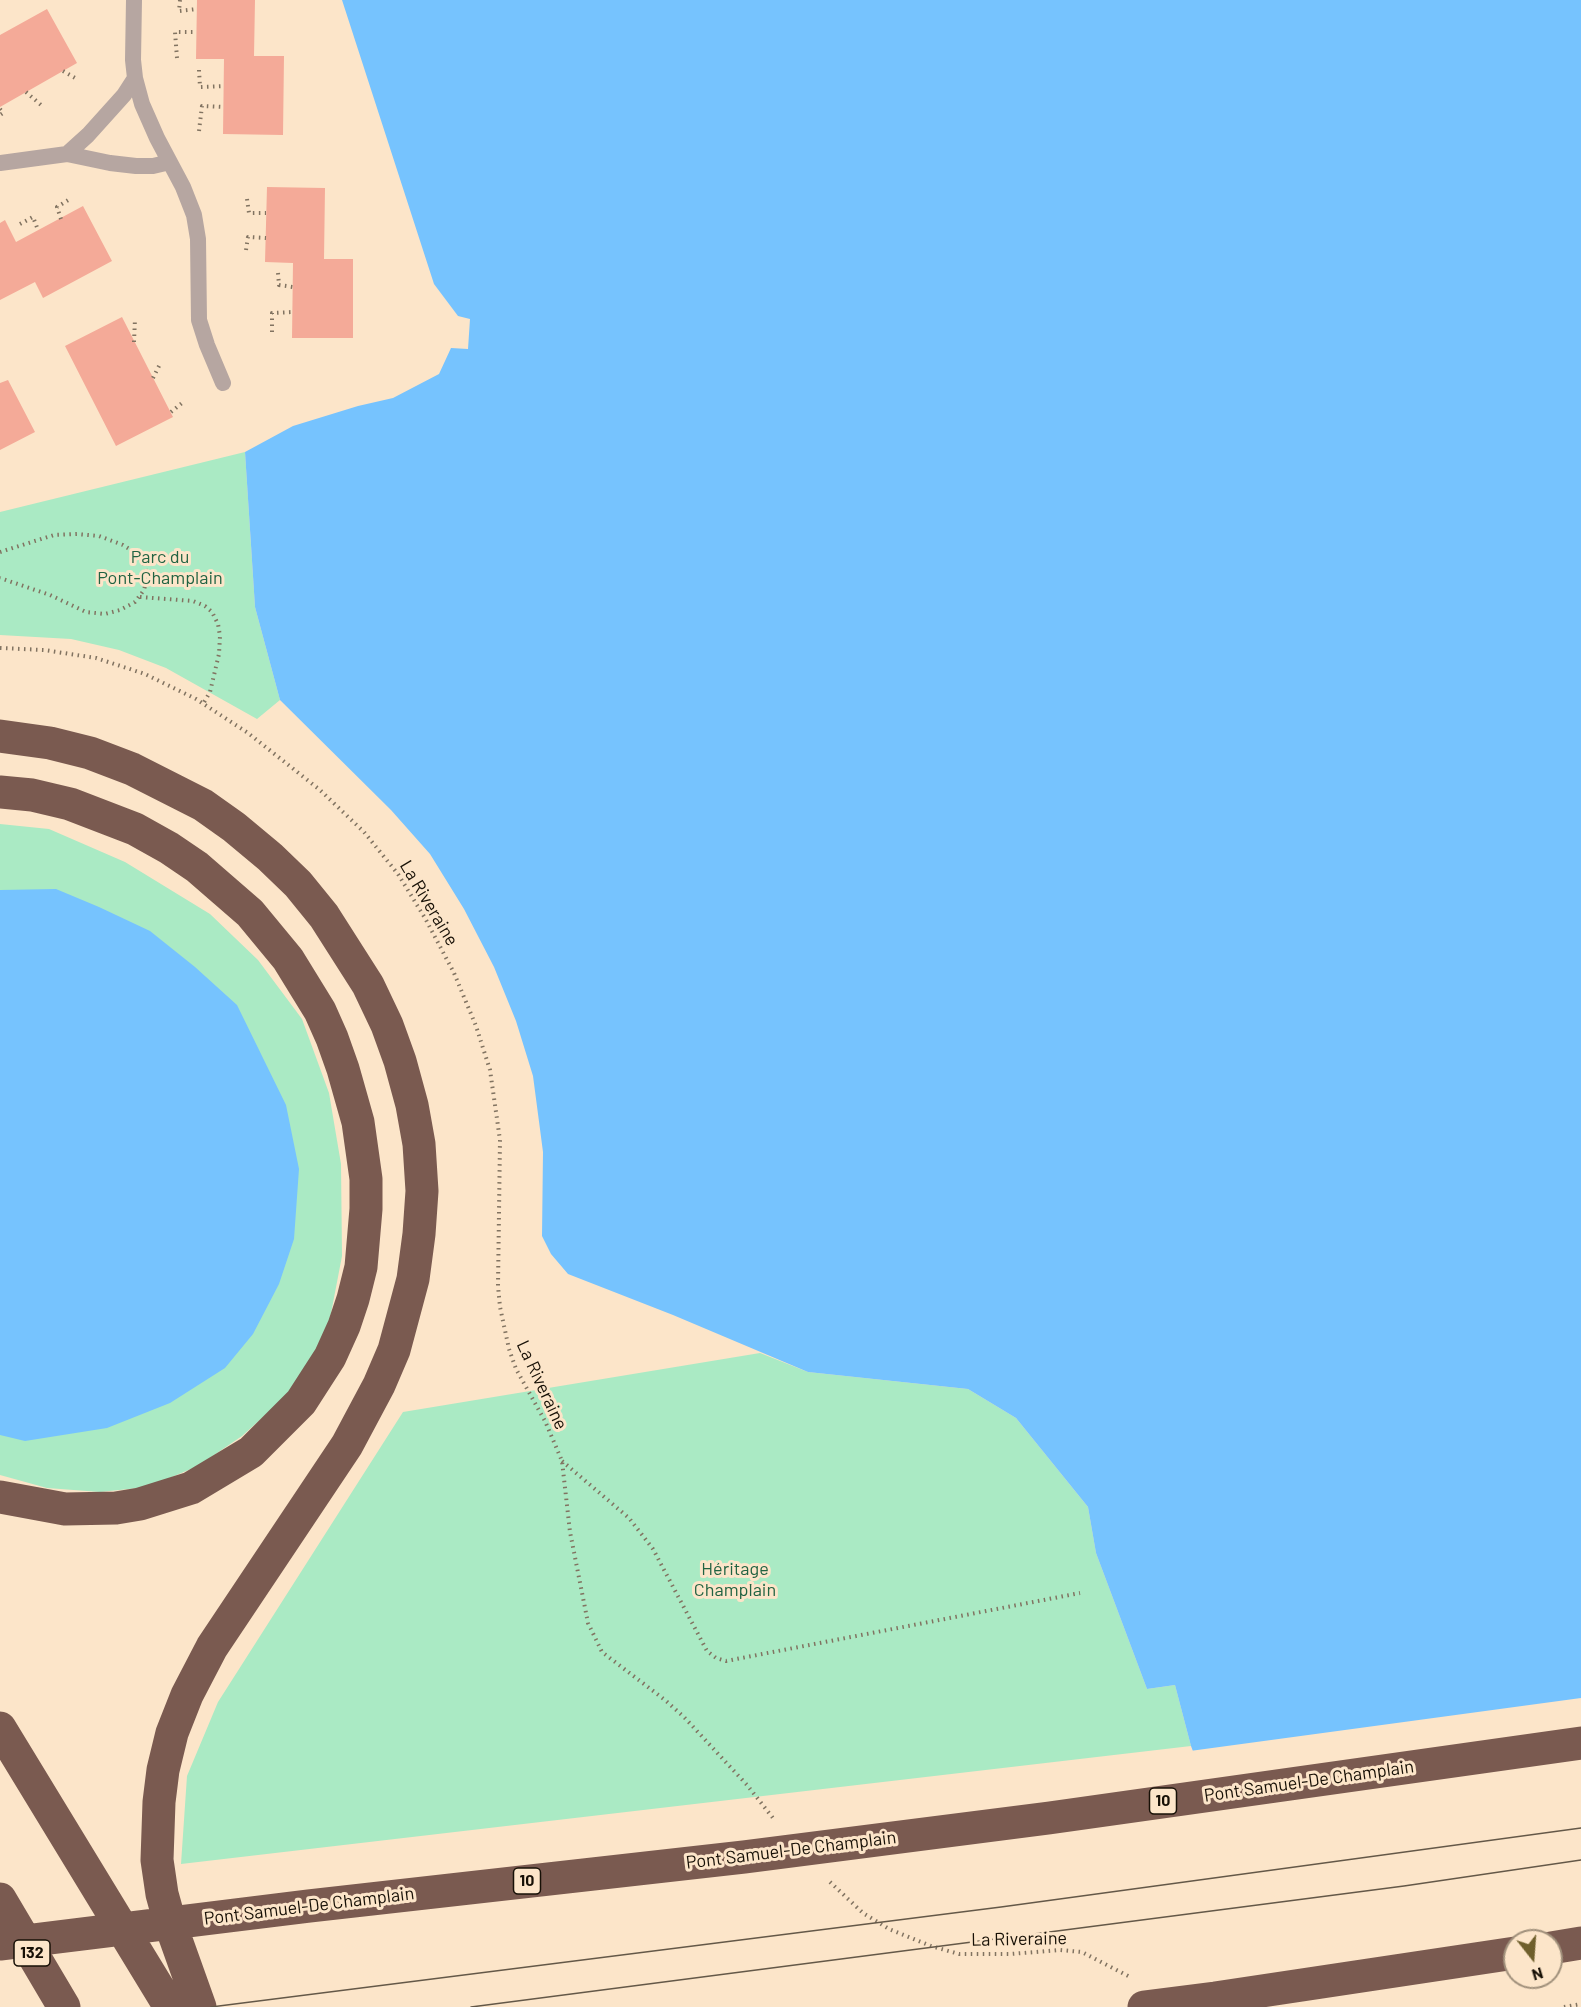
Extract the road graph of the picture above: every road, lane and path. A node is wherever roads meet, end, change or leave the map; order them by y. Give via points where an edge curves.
1 (134, 0) edge
2 (180, 0) edge
3 (196, 9) dead end
4 (196, 32) dead end
5 (177, 58) dead end
6 (199, 70) dead end
7 (63, 71) dead end
8 (135, 78) junction
9 (77, 79) dead end
10 (224, 86) dead end
11 (26, 92) dead end
12 (41, 105) dead end
13 (223, 107) dead end
14 (0, 109) edge
15 (0, 115) edge
16 (199, 131) dead end
17 (67, 154) junction
18 (170, 162) junction
19 (0, 163) edge
20 (70, 199) dead end
21 (247, 199) dead end
22 (266, 213) dead end
23 (61, 219) dead end
24 (20, 224) dead end
25 (38, 230) dead end
26 (266, 238) dead end
27 (246, 250) dead end
28 (278, 273) dead end
29 (293, 287) dead end
30 (293, 312) dead end
31 (135, 319) dead end
32 (272, 332) dead end
33 (134, 342) dead end
34 (161, 362) dead end
35 (153, 378) dead end
36 (223, 383) dead end
37 (182, 404) dead end
38 (171, 412) dead end
39 (0, 552) edge
40 (0, 578) edge
41 (139, 596) junction
42 (0, 648) edge
43 (203, 704) junction
44 (0, 736) edge
45 (0, 792) edge
46 (562, 1461) junction
47 (0, 1497) edge
48 (1080, 1593) dead end
49 (0, 1728) edge
50 (1581, 1743) edge
51 (779, 1825) dead end
52 (827, 1879) dead end
53 (0, 1899) edge
54 (1581, 1943) edge
55 (0, 1944) edge
56 (1563, 1945) edge
57 (1503, 1955) edge
58 (1139, 1993) edge
59 (1581, 2004) edge
60 (64, 2007) edge
61 (170, 2007) edge
62 (200, 2007) edge
63 (1564, 2007) edge

1 - 8 lane
2 - 3 path via 179,11
4 - 5 path via 175,32
6 - 10 path via 200,87
7 - 9 path
8 - 17 lane via 124,95
8 - 18 lane via 142,104
11 - 12 path
13 - 16 path via 202,106
14 - 15 path
17 - 18 lane via 110,164 153,166
17 - 19 lane
18 - 36 lane via 194,215 199,320
20 - 23 path via 57,207
21 - 22 path via 249,213
24 - 25 path via 33,217
26 - 27 path via 248,237
28 - 29 path via 279,285
30 - 32 path via 272,313
31 - 33 path
34 - 35 path
37 - 38 path
39 - 41 path via 54,535 99,536 139,555 147,578
40 - 41 path via 86,612 105,614 120,610
41 - 43 path via 193,601 212,612 218,624 219,654 210,692
42 - 43 path, La Riveraine via 96,658 145,674
43 - 46 path, La Riveraine via 282,759 364,832 412,897 454,973 485,1049 494,1090 501,1166 498,1286 504,1327 516,1369
44 - 62 highway via 60,745 132,769 203,805 298,884 368,984 400,1061 419,1144 419,1234 413,1279 391,1359 347,1445 212,1647 172,1733 159,1802 158,1860 170,1923
45 - 47 highway via 69,804 135,829 197,867 250,913 288,959 332,1038 358,1122 366,1209 361,1267 344,1326 330,1357 301,1402 251,1452 191,1488 140,1504 65,1509
46 - 48 path via 629,1518 652,1549 707,1651 726,1661
46 - 51 path, La Riveraine via 570,1532 588,1623 602,1652 684,1718
49 - 61 highway
50 - 55 highway, Pont Samuel-De Champlain / 10 via 744,1857
52 - 58 path, La Riveraine via 863,1913 889,1929 931,1946 959,1954 1082,1952
53 - 60 highway, 132
54 - 56 highway
57 - 58 highway via 1226,1997
59 - 63 path

